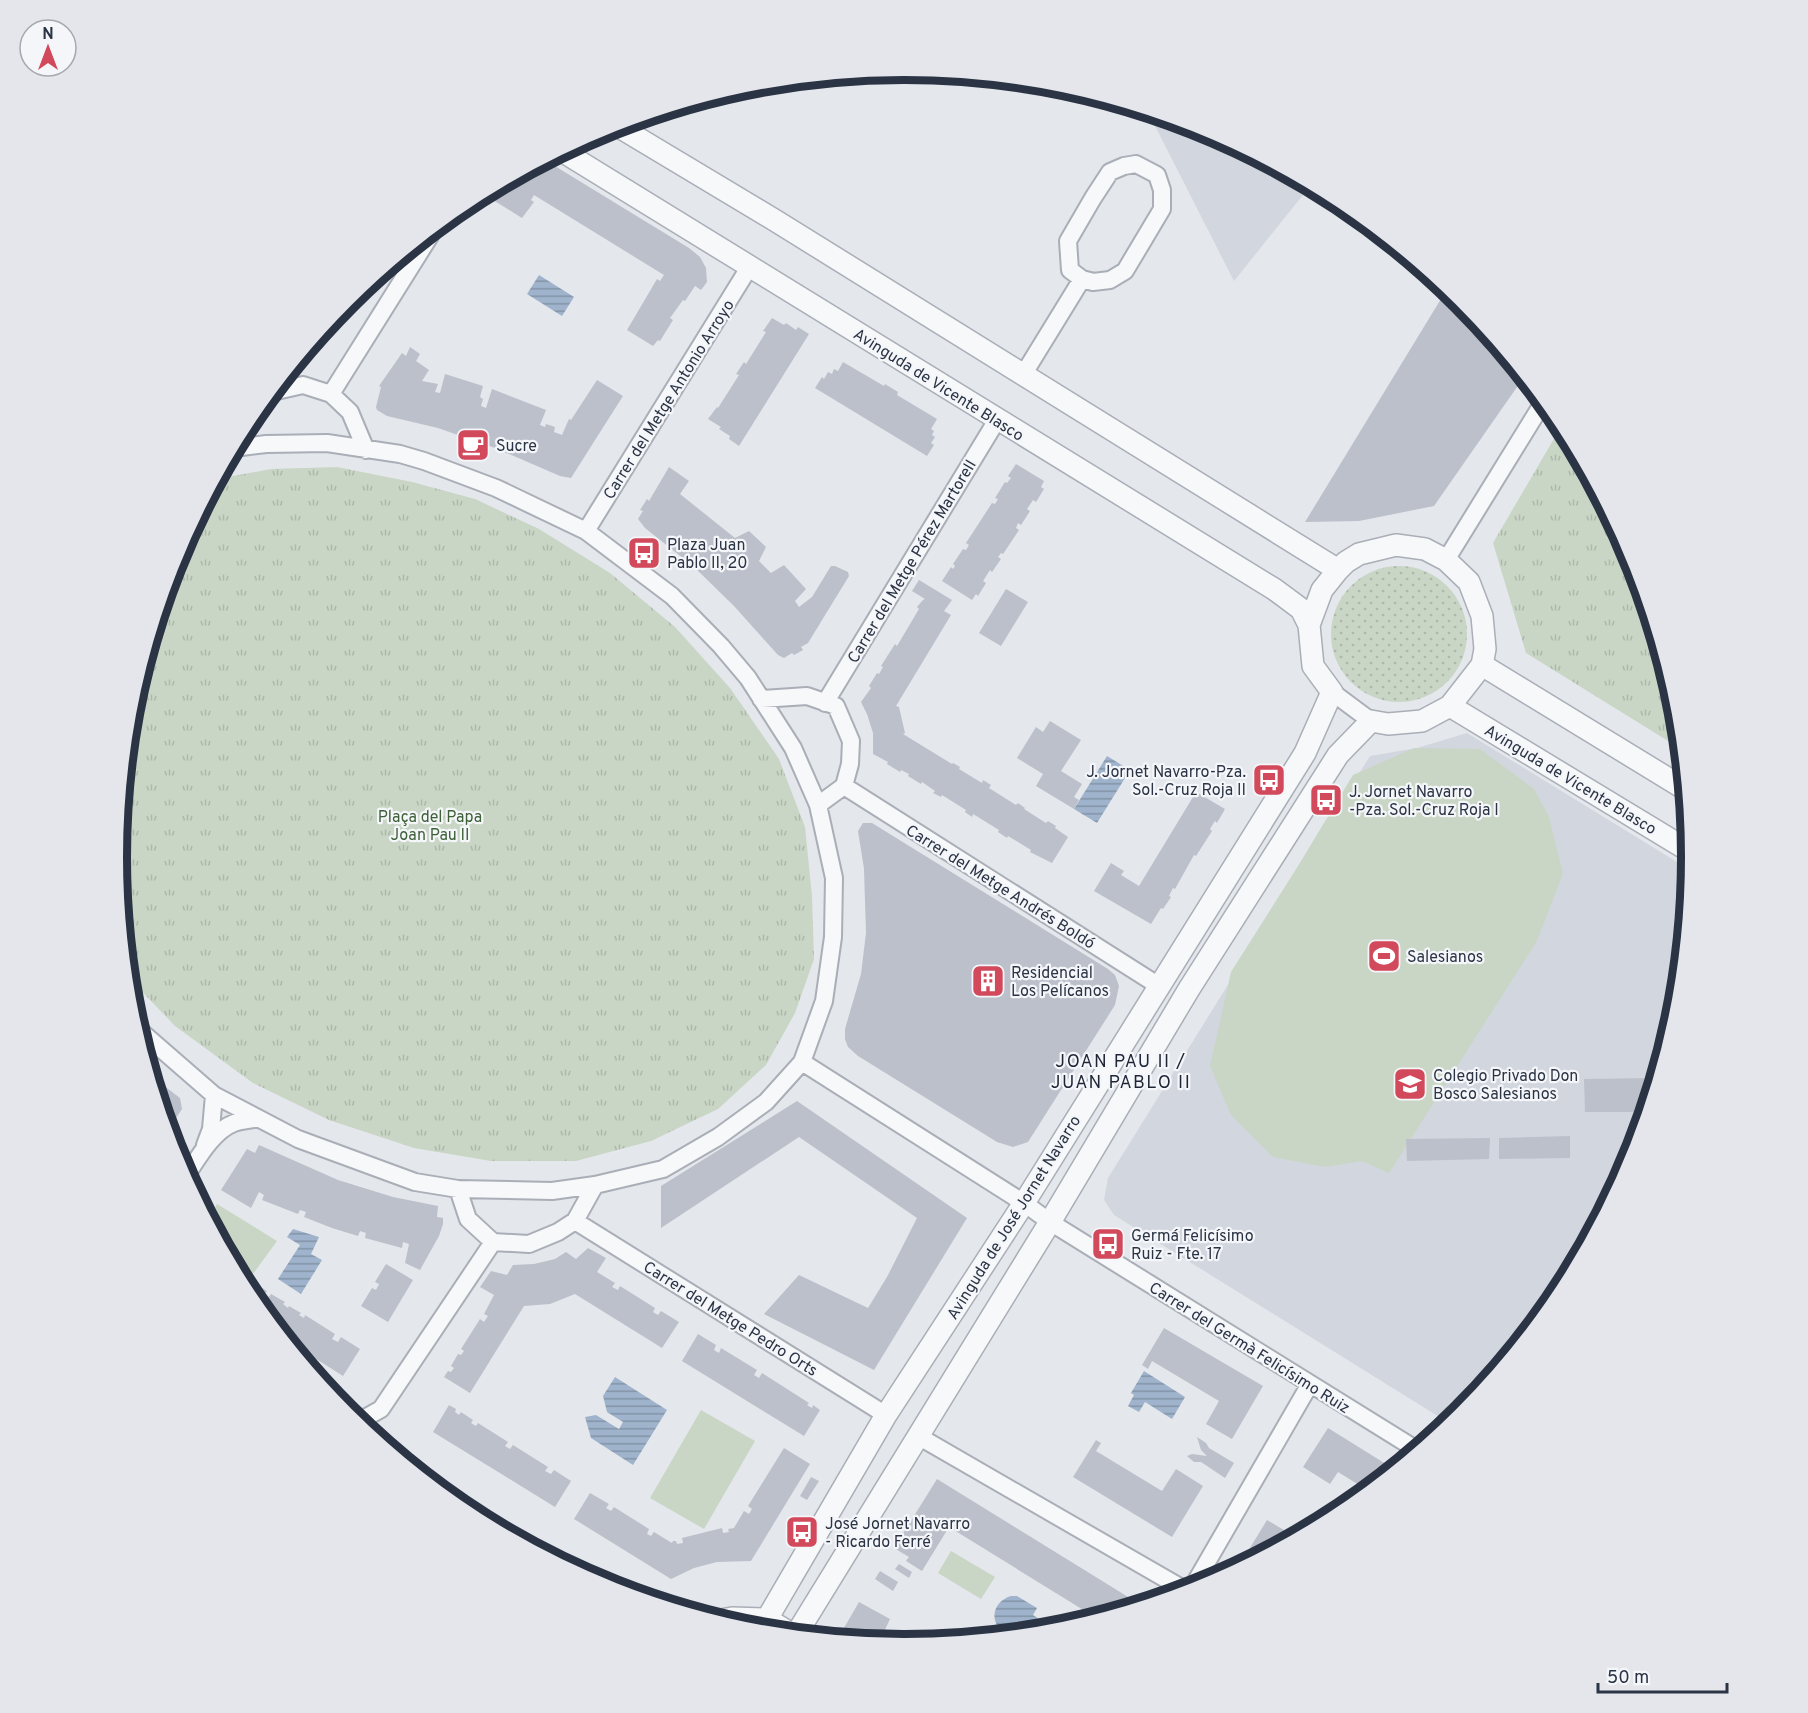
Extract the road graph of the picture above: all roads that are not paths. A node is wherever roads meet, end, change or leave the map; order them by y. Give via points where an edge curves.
1 (627, 131) edge
2 (570, 156) edge
3 (424, 246) edge
4 (750, 266) junction
5 (1082, 279) junction
6 (1023, 375) junction
7 (283, 389) edge
8 (331, 394) junction
9 (1539, 409) edge
10 (998, 420) junction
11 (244, 447) edge
12 (366, 450) junction
13 (586, 531) junction
14 (1446, 560) junction
15 (1338, 570) junction
16 (1309, 625) junction
17 (1482, 665) junction
18 (1332, 692) junction
19 (761, 699) junction
20 (825, 703) junction
21 (1450, 706) junction
22 (1371, 721) junction
23 (1677, 784) edge
24 (844, 786) junction
25 (818, 805) junction
26 (1681, 846) edge
27 (1159, 986) junction
28 (149, 1038) edge
29 (802, 1062) junction
30 (214, 1095) junction
31 (258, 1118) junction
32 (202, 1151) junction
33 (192, 1167) edge
34 (595, 1185) junction
35 (458, 1189) junction
36 (1024, 1203) junction
37 (575, 1221) junction
38 (1050, 1222) junction
39 (493, 1242) junction
40 (1310, 1384) junction
41 (886, 1415) junction
42 (366, 1417) edge
43 (918, 1437) junction
44 (1410, 1446) edge
45 (1200, 1574) edge
46 (1175, 1584) edge
47 (750, 1619) edge
48 (767, 1619) junction
49 (772, 1622) edge
50 (801, 1627) edge

1 - 6 street
2 - 4 street, Avinguda de Vicente Blasco
3 - 8 street
4 - 10 street, Avinguda de Vicente Blasco
4 - 13 street, Carrer del Metge Antonio Arroyo
5 - 5 street via 1110,280 1125,271 1161,209 1162,190 1157,175 1136,164 1110,172 1068,241 1070,270
5 - 6 street
6 - 15 street
7 - 8 street via 303,385
8 - 12 street via 350,412
9 - 14 street
10 - 16 street, Avinguda de Vicente Blasco via 1274,589 1301,609
10 - 20 street, Carrer del Metge Pérez Martorell
11 - 12 street via 327,444
12 - 13 street via 400,454 435,465 496,488
13 - 19 street via 672,596 722,646
14 - 15 street via 1425,549 1396,545 1359,554
14 - 17 street via 1469,582 1482,616
15 - 16 street via 1322,590
16 - 18 street via 1313,666
17 - 21 street
17 - 23 street
18 - 22 street
18 - 27 street, Avinguda de José Jornet Navarro via 1305,753
19 - 20 street via 807,696
19 - 25 street via 793,748
20 - 24 street via 836,706 851,741
21 - 22 street via 1422,722
21 - 26 street, Avinguda de Vicente Blasco
22 - 38 street, Avinguda de José Jornet Navarro via 1338,755 1190,989
24 - 25 street
24 - 27 street, Carrer del Metge Andrés Boldó
25 - 29 street via 834,878 833,937 824,1001
27 - 36 street, Avinguda de José Jornet Navarro
28 - 30 street
29 - 34 street via 766,1102 718,1137 663,1169
29 - 36 street, Carrer del Germà Felicísimo Ruiz
30 - 31 street
30 - 32 street via 211,1129
31 - 32 street via 225,1128
31 - 35 street via 298,1139 416,1182
32 - 33 street
34 - 35 street via 552,1191
34 - 37 street
35 - 39 street via 468,1219
36 - 38 street, Carrer del Germà Felicísimo Ruiz
36 - 41 street, Avinguda de José Jornet Navarro
37 - 39 street via 529,1244
37 - 41 street, Carrer del Metge Pedro Orts
38 - 40 street, Carrer del Germà Felicísimo Ruiz
38 - 43 street, Avinguda de José Jornet Navarro
39 - 42 street via 381,1409
40 - 44 street, Carrer del Germà Felicísimo Ruiz
40 - 45 street
41 - 48 street, Avinguda de José Jornet Navarro
43 - 46 street
43 - 50 street, Avinguda de José Jornet Navarro
47 - 48 street
48 - 49 street

